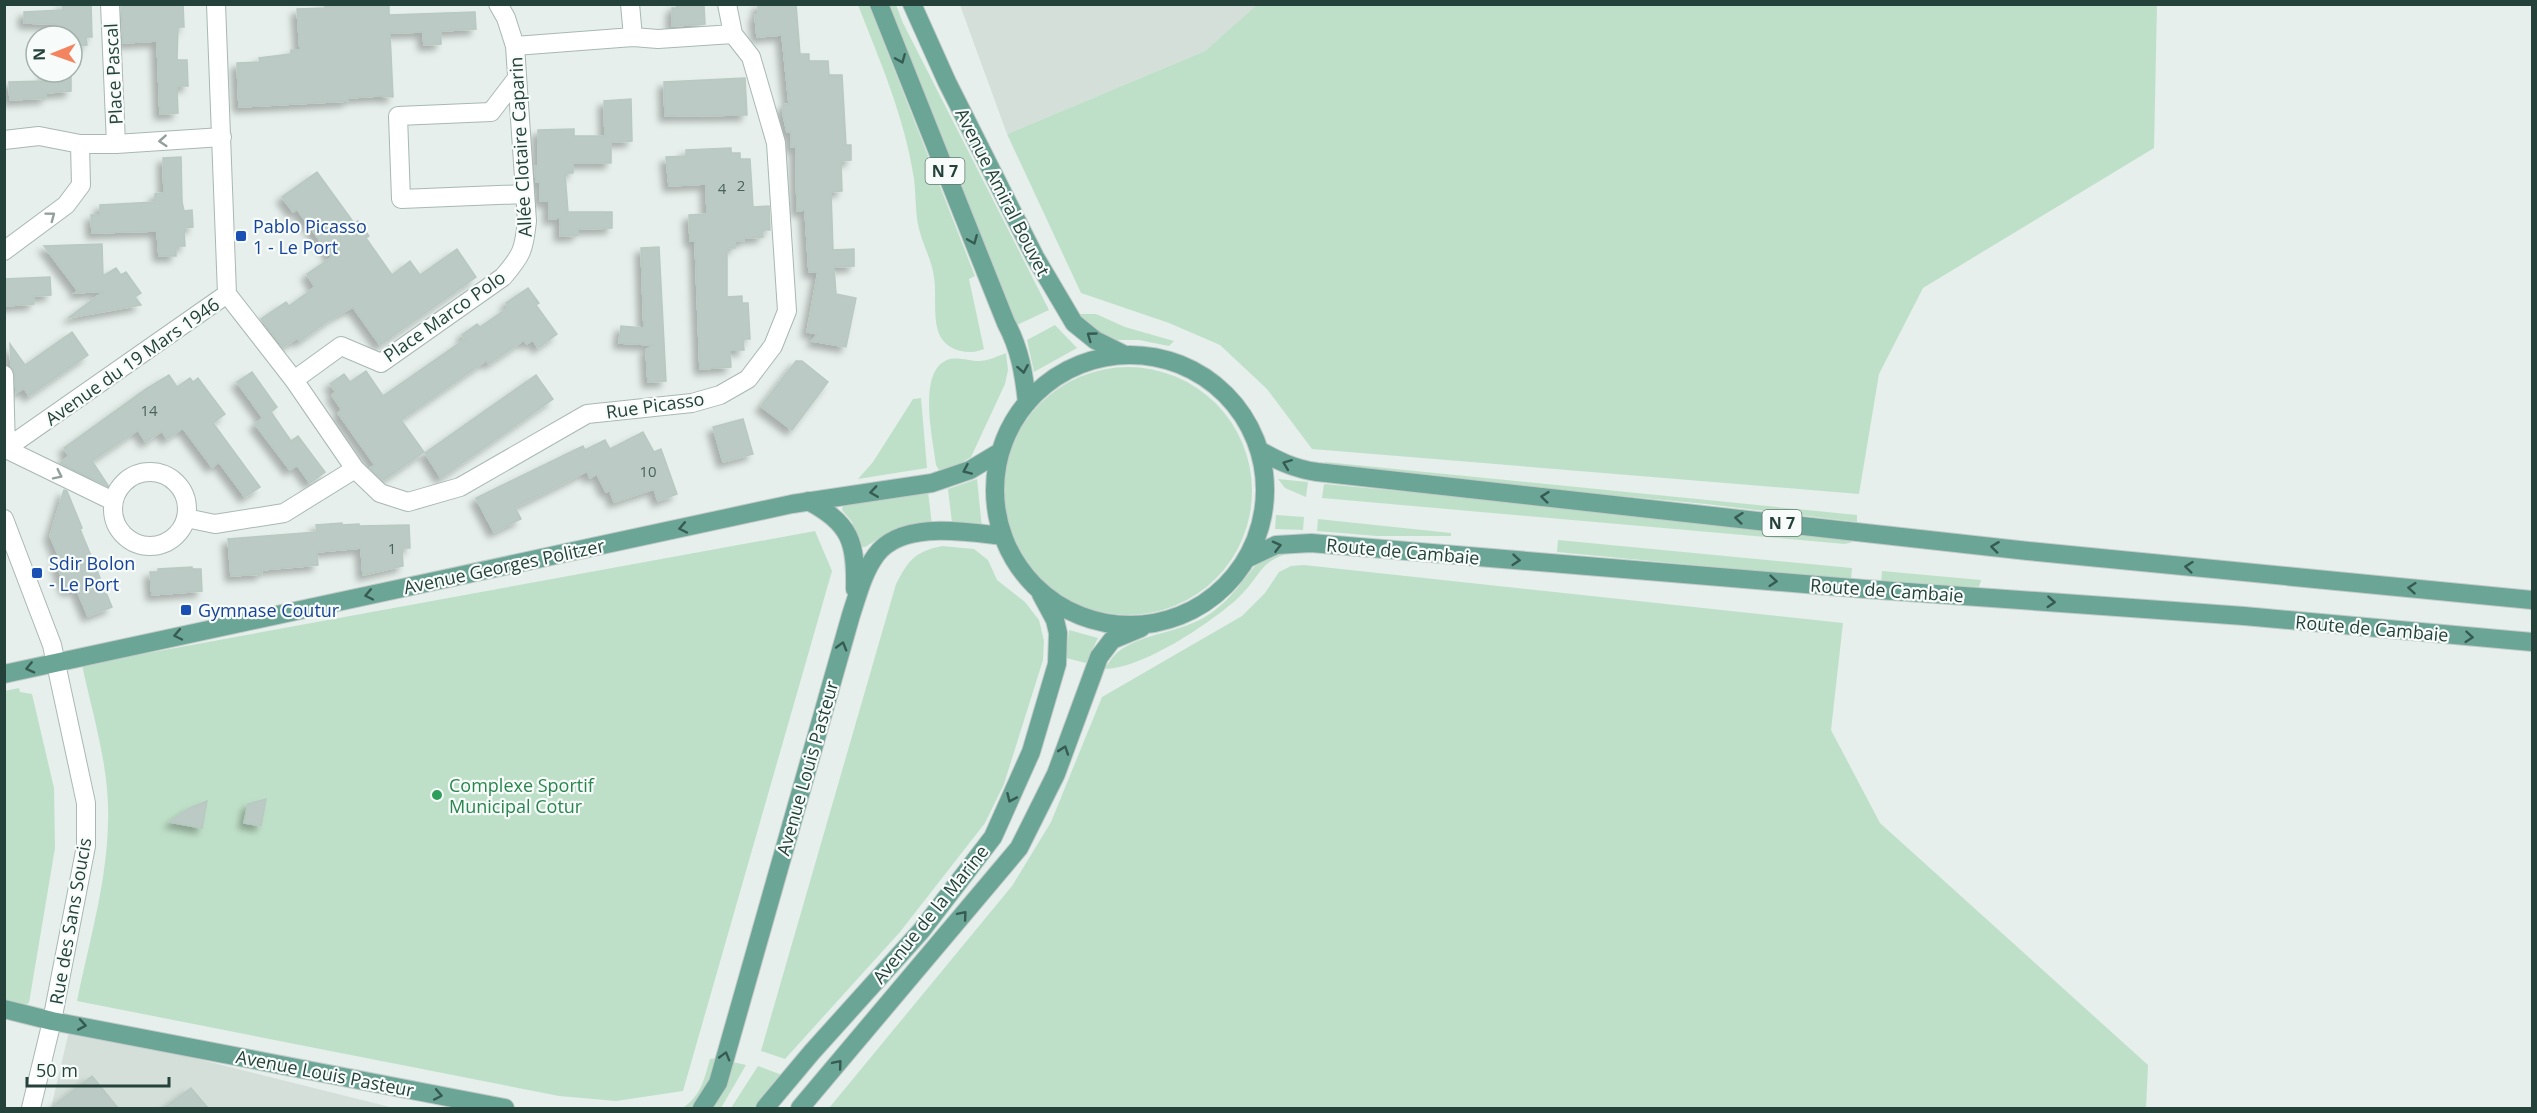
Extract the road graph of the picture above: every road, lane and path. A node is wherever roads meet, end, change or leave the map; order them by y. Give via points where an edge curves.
1 (110, 4) edge
2 (216, 4) edge
3 (498, 4) edge
4 (630, 4) edge
5 (727, 4) edge
6 (879, 4) edge
7 (912, 4) edge
8 (733, 34) junction
9 (633, 37) junction
10 (515, 46) junction
11 (517, 78) junction
12 (222, 137) junction
13 (4, 140) edge
14 (80, 144) junction
15 (116, 144) junction
16 (525, 194) junction
17 (524, 248) joint
18 (4, 251) edge
19 (227, 294) junction
20 (1124, 354) junction
21 (4, 375) edge
22 (294, 380) junction
23 (1027, 403) junction
24 (5, 449) edge
25 (1259, 450) junction
26 (1000, 452) junction
27 (355, 469) junction
28 (113, 501) junction
29 (808, 501) junction
30 (186, 518) junction
31 (4, 519) edge
32 (1003, 536) junction
33 (1246, 560) junction
34 (1039, 590) junction
35 (2532, 600) edge
36 (855, 603) junction
37 (1150, 624) junction
38 (2532, 642) edge
39 (56, 662) junction
40 (4, 674) edge
41 (4, 1009) edge
42 (52, 1021) junction
43 (31, 1108) edge
44 (505, 1108) edge
45 (702, 1108) edge
46 (765, 1108) edge
47 (800, 1108) edge

1 - 15 street, Place Pascal
2 - 12 street, Avenue du 19 Mars 1946
3 - 10 street
4 - 9 street
5 - 8 street
6 -> 23 main road, Avenue Amiral Bouvet / N 7 via 1014,337 1023,365
20 -> 7 main road, Avenue Amiral Bouvet / N 7 via 1095,340 1074,323 1035,257
8 - 9 street
8 - 27 street, Rue Picasso via 751,57 776,143 787,311 773,346 748,379 720,395 692,403 587,414 460,487 408,502 380,493
9 - 10 street
10 - 11 street, Allée Clotaire Caparin
11 - 16 street, Allée Clotaire Caparin
11 - 16 street via 491,112 398,116 400,199
12 -> 15 street
12 - 19 street, Avenue du 19 Mars 1946
13 - 14 street via 39,136
14 - 15 street
18 -> 14 street via 66,205 81,185
16 - 17 street, Allée Clotaire Caparin
17 - 22 street, Place Marco Polo via 503,277 381,363 341,346
19 - 22 street, Rue Picasso
19 - 24 street, Avenue du 19 Mars 1946
20 - 23 main road via 1080,364 1042,387
20 - 25 main road via 1156,357 1186,367 1218,387 1243,416
21 - 24 street
22 - 27 street, Rue Picasso
23 - 26 main road
24 -> 28 street
25 - 33 main road via 1264,502 1258,532
35 -> 25 main road, N 7 via 1317,472 1280,463
26 -> 29 main road, Avenue Georges Politzer via 970,470 932,483
26 - 32 main road via 995,480
27 - 30 street via 284,513 215,524
28 - 30 street via 124,481 134,475 158,472 169,477 184,495
28 - 30 street via 116,527 135,545 154,547 172,540
29 - 36 main road via 831,513 848,535 856,558
29 -> 39 main road, Avenue Georges Politzer
31 - 39 street, Rue des Sans Soucis
32 - 34 main road via 1018,565
32 - 36 main road, Avenue Louis Pasteur via 935,531 914,533 888,544 866,571
33 - 37 main road via 1221,590 1188,612
33 -> 38 main road, Route de Cambaie via 1276,544 1311,543
34 - 37 main road via 1072,613 1110,624
34 -> 46 main road, Avenue de la Marine via 1055,620 1057,664 1031,752 993,837 921,932
45 -> 36 main road, Avenue Louis Pasteur via 718,1083
47 -> 37 main road, Avenue de la Marine via 1019,848 1056,774 1099,657 1112,640
39 -> 40 main road, Avenue Georges Politzer
39 - 42 street, Rue des Sans Soucis via 84,792 87,825
41 - 42 main road, Avenue Louis Pasteur
42 - 43 street, Rue des Sans Soucis
42 -> 44 main road, Avenue Louis Pasteur

